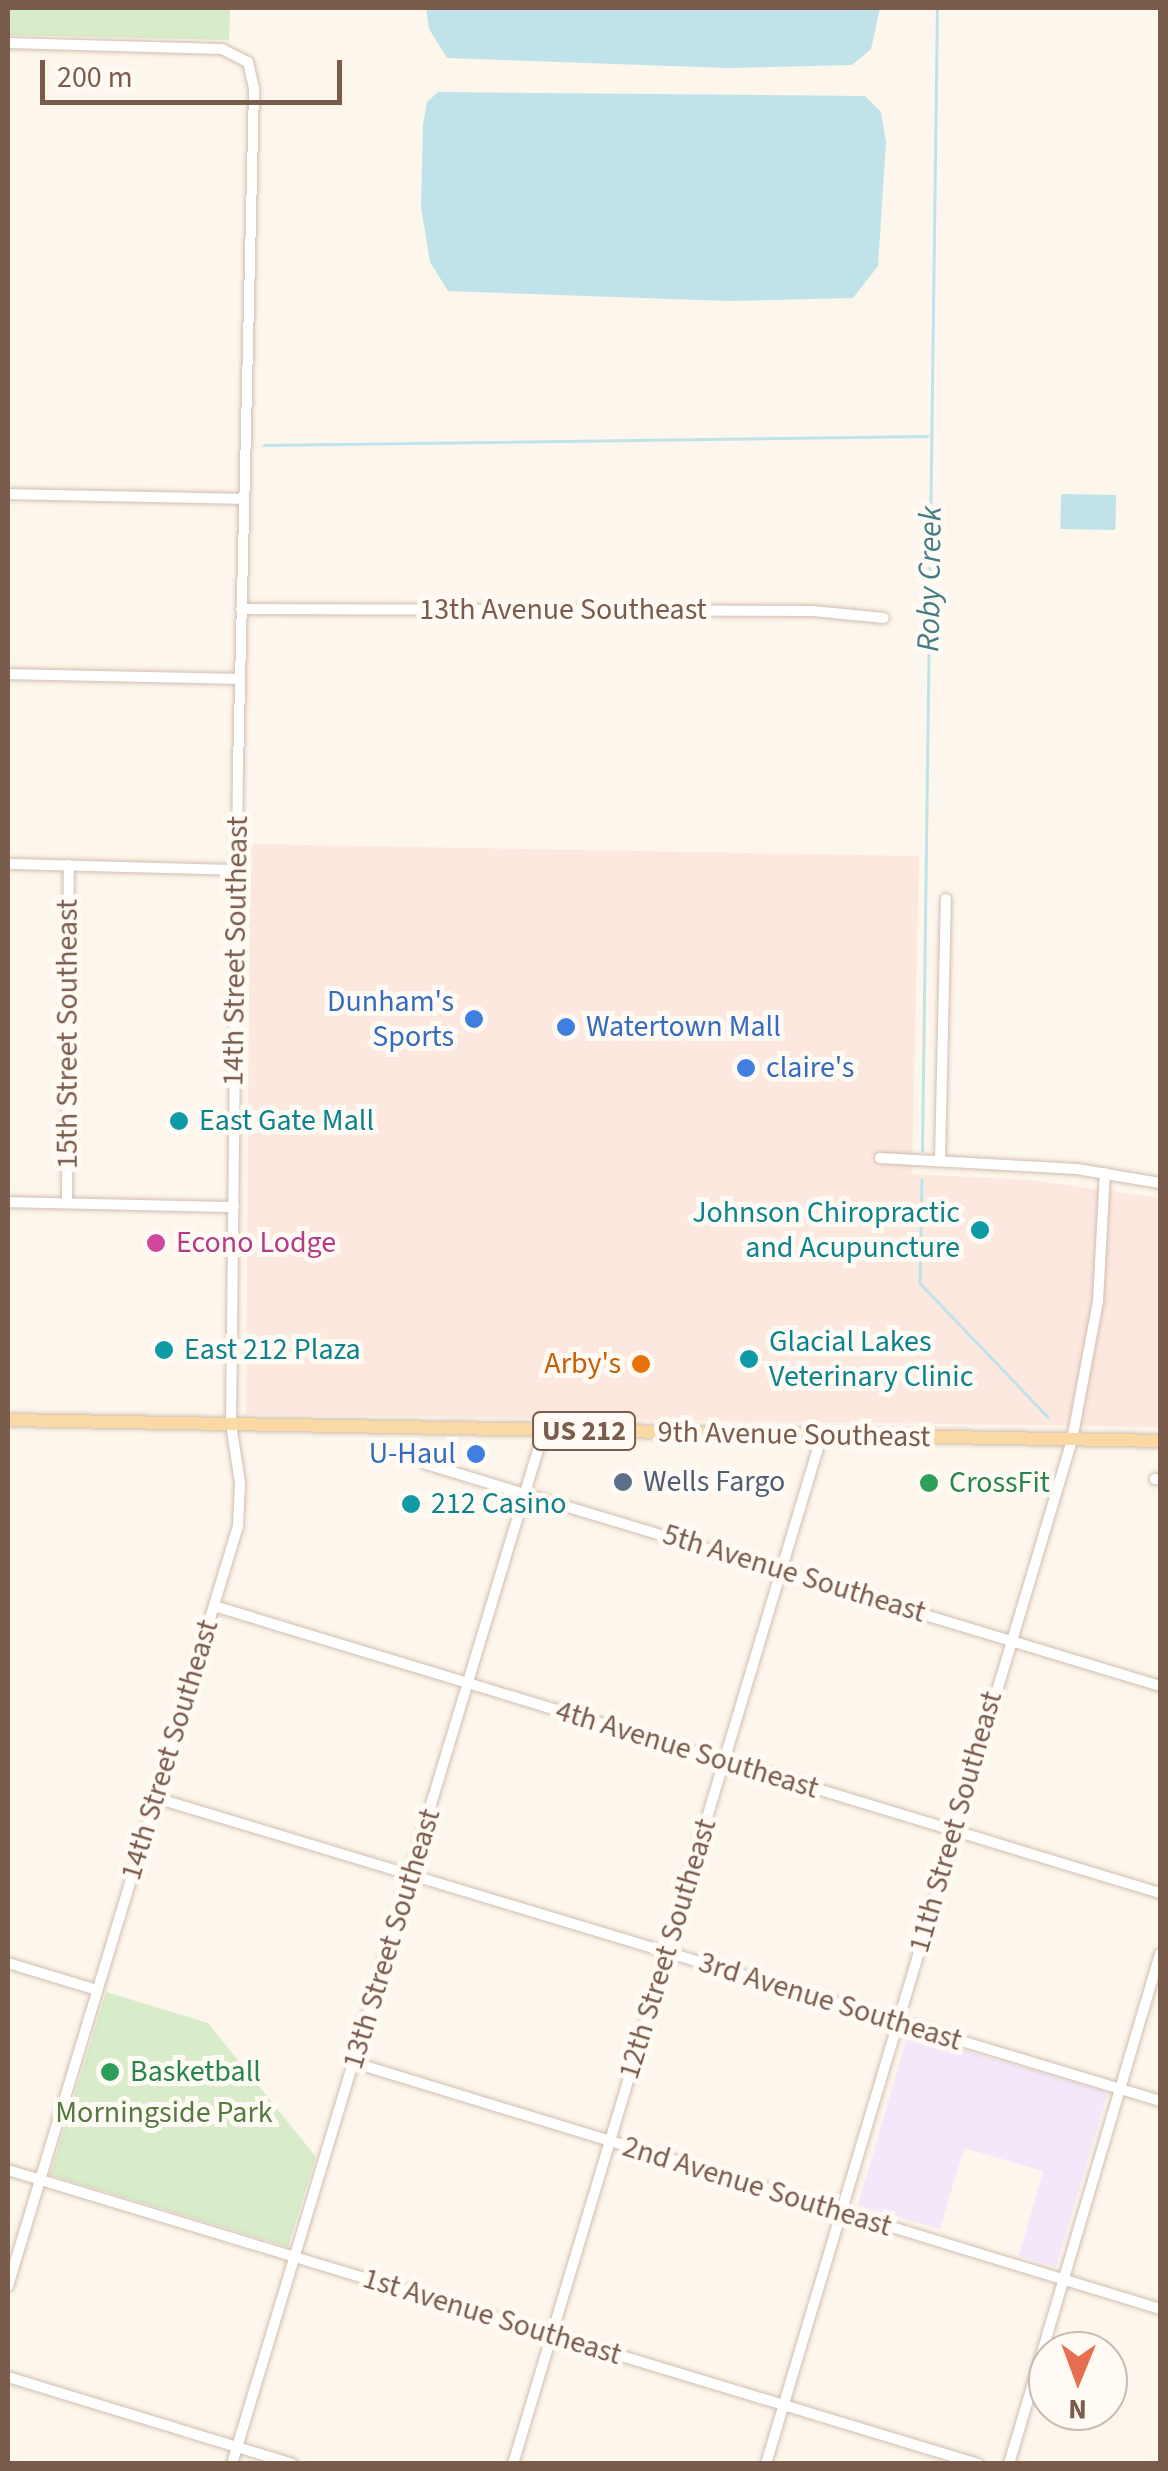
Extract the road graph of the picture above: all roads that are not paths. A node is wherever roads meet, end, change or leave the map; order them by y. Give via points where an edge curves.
1 (8, 44) edge
2 (8, 494) edge
3 (244, 500) junction
4 (241, 609) junction
5 (884, 618) dead end
6 (8, 674) edge
7 (240, 679) junction
8 (8, 864) edge
9 (69, 865) junction
10 (237, 870) junction
11 (946, 899) dead end
12 (880, 1158) dead end
13 (940, 1160) junction
14 (1106, 1173) junction
15 (1160, 1183) edge
16 (8, 1202) edge
17 (67, 1203) junction
18 (234, 1206) junction
19 (8, 1420) edge
20 (231, 1424) junction
21 (544, 1430) junction
22 (822, 1435) junction
23 (1072, 1440) junction
24 (1160, 1442) edge
25 (426, 1464) dead end
26 (529, 1491) junction
27 (781, 1571) junction
28 (214, 1606) junction
29 (1010, 1640) junction
30 (470, 1684) junction
31 (1160, 1686) edge
32 (725, 1762) junction
33 (156, 1798) junction
34 (954, 1830) junction
35 (411, 1875) junction
36 (1160, 1893) edge
37 (666, 1953) junction
38 (1160, 1954) edge
39 (8, 1963) edge
40 (97, 1990) junction
41 (897, 2022) junction
42 (355, 2063) junction
43 (1120, 2089) junction
44 (1160, 2101) edge
45 (609, 2142) junction
46 (8, 2170) edge
47 (40, 2180) junction
48 (839, 2212) junction
49 (295, 2258) junction
50 (1064, 2280) junction
51 (8, 2286) edge
52 (1160, 2309) edge
53 (551, 2334) junction
54 (8, 2377) edge
55 (783, 2406) junction
56 (238, 2447) junction
57 (232, 2464) edge
58 (292, 2464) edge
59 (513, 2464) edge
60 (766, 2464) edge
61 (978, 2464) edge
62 (1009, 2464) edge

1 - 3 street, 14th Street Southeast via 222,49 248,62 254,90
2 - 3 street
3 - 4 street, 14th Street Southeast
4 - 5 street, 13th Avenue Southeast via 813,610
4 - 7 street, 14th Street Southeast
6 - 7 street
7 - 10 street, 14th Street Southeast
8 - 9 street
9 - 10 street
9 - 17 street, 15th Street Southeast
10 - 18 street, 14th Street Southeast
11 - 13 street
12 - 13 street
13 - 14 street
14 - 15 street
14 - 23 street, 11th Street Southeast via 1098,1300
16 - 17 street
17 - 18 street
18 - 20 street, 14th Street Southeast
19 - 20 main road, 9th Avenue Southeast / US 212
20 - 21 main road, 9th Avenue Southeast / US 212
20 - 28 street, 14th Street Southeast via 240,1508
21 - 22 main road, 9th Avenue Southeast / US 212
21 - 26 street, 13th Street Southeast
22 - 23 main road, 9th Avenue Southeast / US 212
22 - 27 street, 12th Street Southeast
23 - 24 main road, 9th Avenue Southeast / US 212
23 - 29 street, 11th Street Southeast
25 - 26 street, 5th Avenue Southeast
26 - 27 street, 5th Avenue Southeast
26 - 30 street, 13th Street Southeast
27 - 29 street, 5th Avenue Southeast
27 - 32 street, 12th Street Southeast
28 - 30 street, 4th Avenue Southeast
28 - 33 street, 14th Street Southeast
29 - 31 street, 5th Avenue Southeast
29 - 34 street, 11th Street Southeast
30 - 32 street, 4th Avenue Southeast
30 - 35 street, 13th Street Southeast
32 - 34 street, 4th Avenue Southeast
32 - 37 street, 12th Street Southeast
33 - 35 street, 3rd Avenue Southeast
33 - 40 street, 14th Street Southeast
34 - 36 street, 4th Avenue Southeast
34 - 41 street, 11th Street Southeast
35 - 37 street, 3rd Avenue Southeast
35 - 42 street, 13th Street Southeast
37 - 41 street, 3rd Avenue Southeast
37 - 45 street, 12th Street Southeast
38 - 43 street
39 - 40 street
40 - 47 street, 14th Street Southeast
41 - 43 street, 3rd Avenue Southeast
41 - 48 street, 11th Street Southeast
42 - 45 street, 2nd Avenue Southeast
42 - 49 street, 13th Street Southeast
43 - 44 street, 3rd Avenue Southeast
43 - 50 street
45 - 48 street, 2nd Avenue Southeast
45 - 53 street, 12th Street Southeast
46 - 47 street, 1st Avenue Southeast
47 - 49 street, 1st Avenue Southeast
47 - 51 street, 14th Street Southeast
48 - 50 street, 2nd Avenue Southeast
48 - 55 street, 11th Street Southeast
49 - 53 street, 1st Avenue Southeast
49 - 56 street, 13th Street Southeast
50 - 52 street, 2nd Avenue Southeast
50 - 62 street
53 - 55 street, 1st Avenue Southeast
53 - 59 street, 12th Street Southeast
54 - 56 street
55 - 60 street, 11th Street Southeast
55 - 61 street, 1st Avenue Southeast
56 - 57 street, 13th Street Southeast
56 - 58 street

